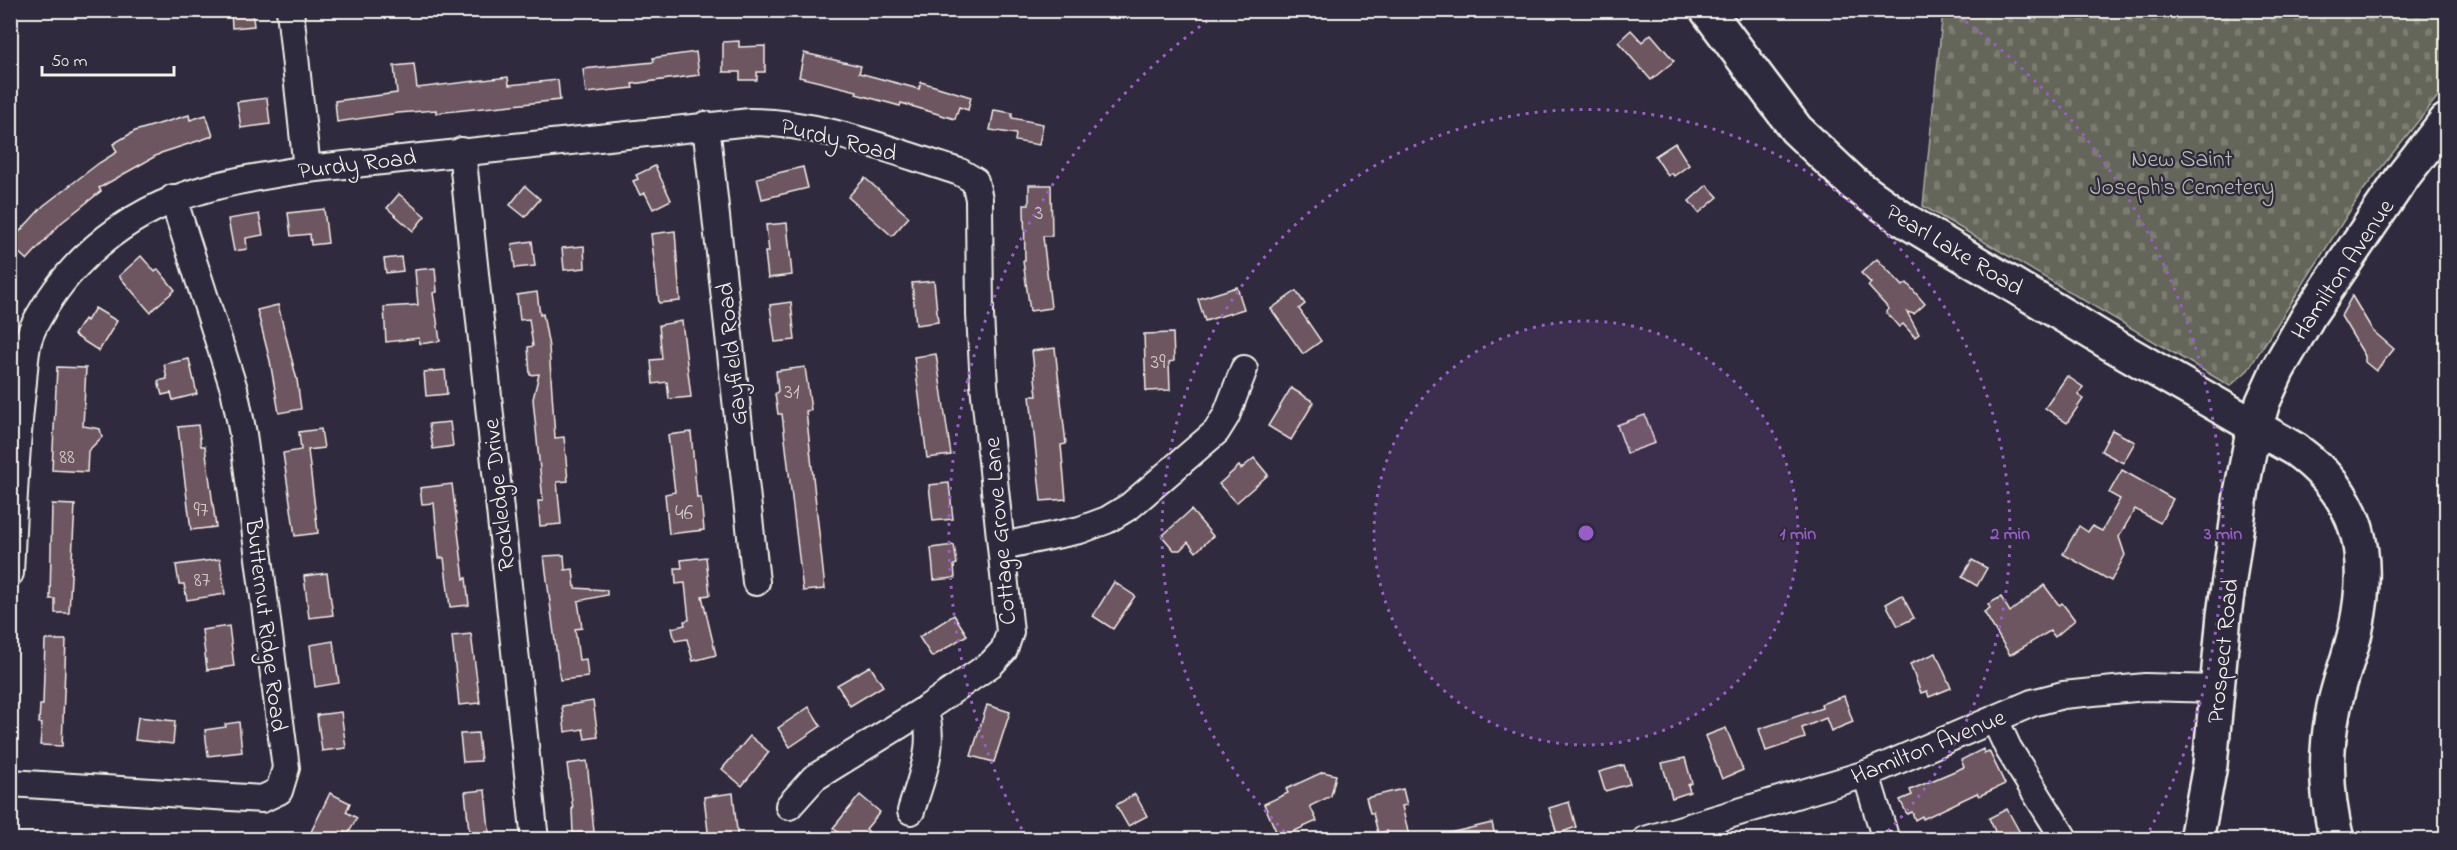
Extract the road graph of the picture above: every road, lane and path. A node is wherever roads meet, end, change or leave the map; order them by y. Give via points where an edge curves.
1 (290, 10) edge
2 (1707, 10) edge
3 (2446, 121) edge
4 (706, 125) junction
5 (462, 151) junction
6 (307, 169) junction
7 (975, 181) joint
8 (173, 198) junction
9 (1244, 369) dead end
10 (14, 426) edge
11 (2255, 426) junction
12 (1002, 546) junction
13 (10, 573) edge
14 (756, 582) dead end
15 (2217, 689) junction
16 (924, 710) junction
17 (1995, 720) junction
18 (1866, 774) junction
19 (10, 783) edge
20 (789, 806) dead end
21 (910, 811) dead end
22 (535, 840) edge
23 (1645, 840) edge
24 (1886, 840) edge
25 (2065, 840) edge
26 (2196, 840) edge
27 (2337, 840) edge

1 - 6 street
2 - 11 main road, Pearl Lake Road via 1796,129 1854,184 1903,219
3 - 11 main road, Hamilton Avenue via 2404,175 2298,333 2270,386
4 - 5 street, Purdy Road
4 - 7 street, Purdy Road via 771,122 812,128 960,171
4 - 14 street, Gayfield Road
5 - 6 street, Purdy Road
5 - 22 street, Rockledge Drive
6 - 8 street, Purdy Road via 236,180
7 - 12 street, Cottage Grove Lane via 979,199 984,385
8 - 10 street, Purdy Road via 127,221 88,252 54,292 28,340
8 - 19 street, Butternut Ridge Road via 234,389 243,434 286,768 279,791 262,799
9 - 12 street via 1216,432 1130,506 1080,530
10 - 13 street, Purdy Road
11 - 15 main road, Prospect Road via 2224,615
11 - 27 main road, Pearl Lake Road via 2296,450 2322,472 2348,506 2359,535 2359,608 2328,747 2327,785
12 - 16 street, Cottage Grove Lane via 1011,621 1004,650 991,664
15 - 17 street, Hamilton Avenue via 2113,688 2032,703
15 - 26 main road, Prospect Road via 2208,781
16 - 20 street, Cottage Grove Lane via 814,778
16 - 21 street via 930,725 929,746
17 - 18 street, Hamilton Avenue
17 - 25 street
18 - 23 street, Hamilton Avenue
18 - 24 street

